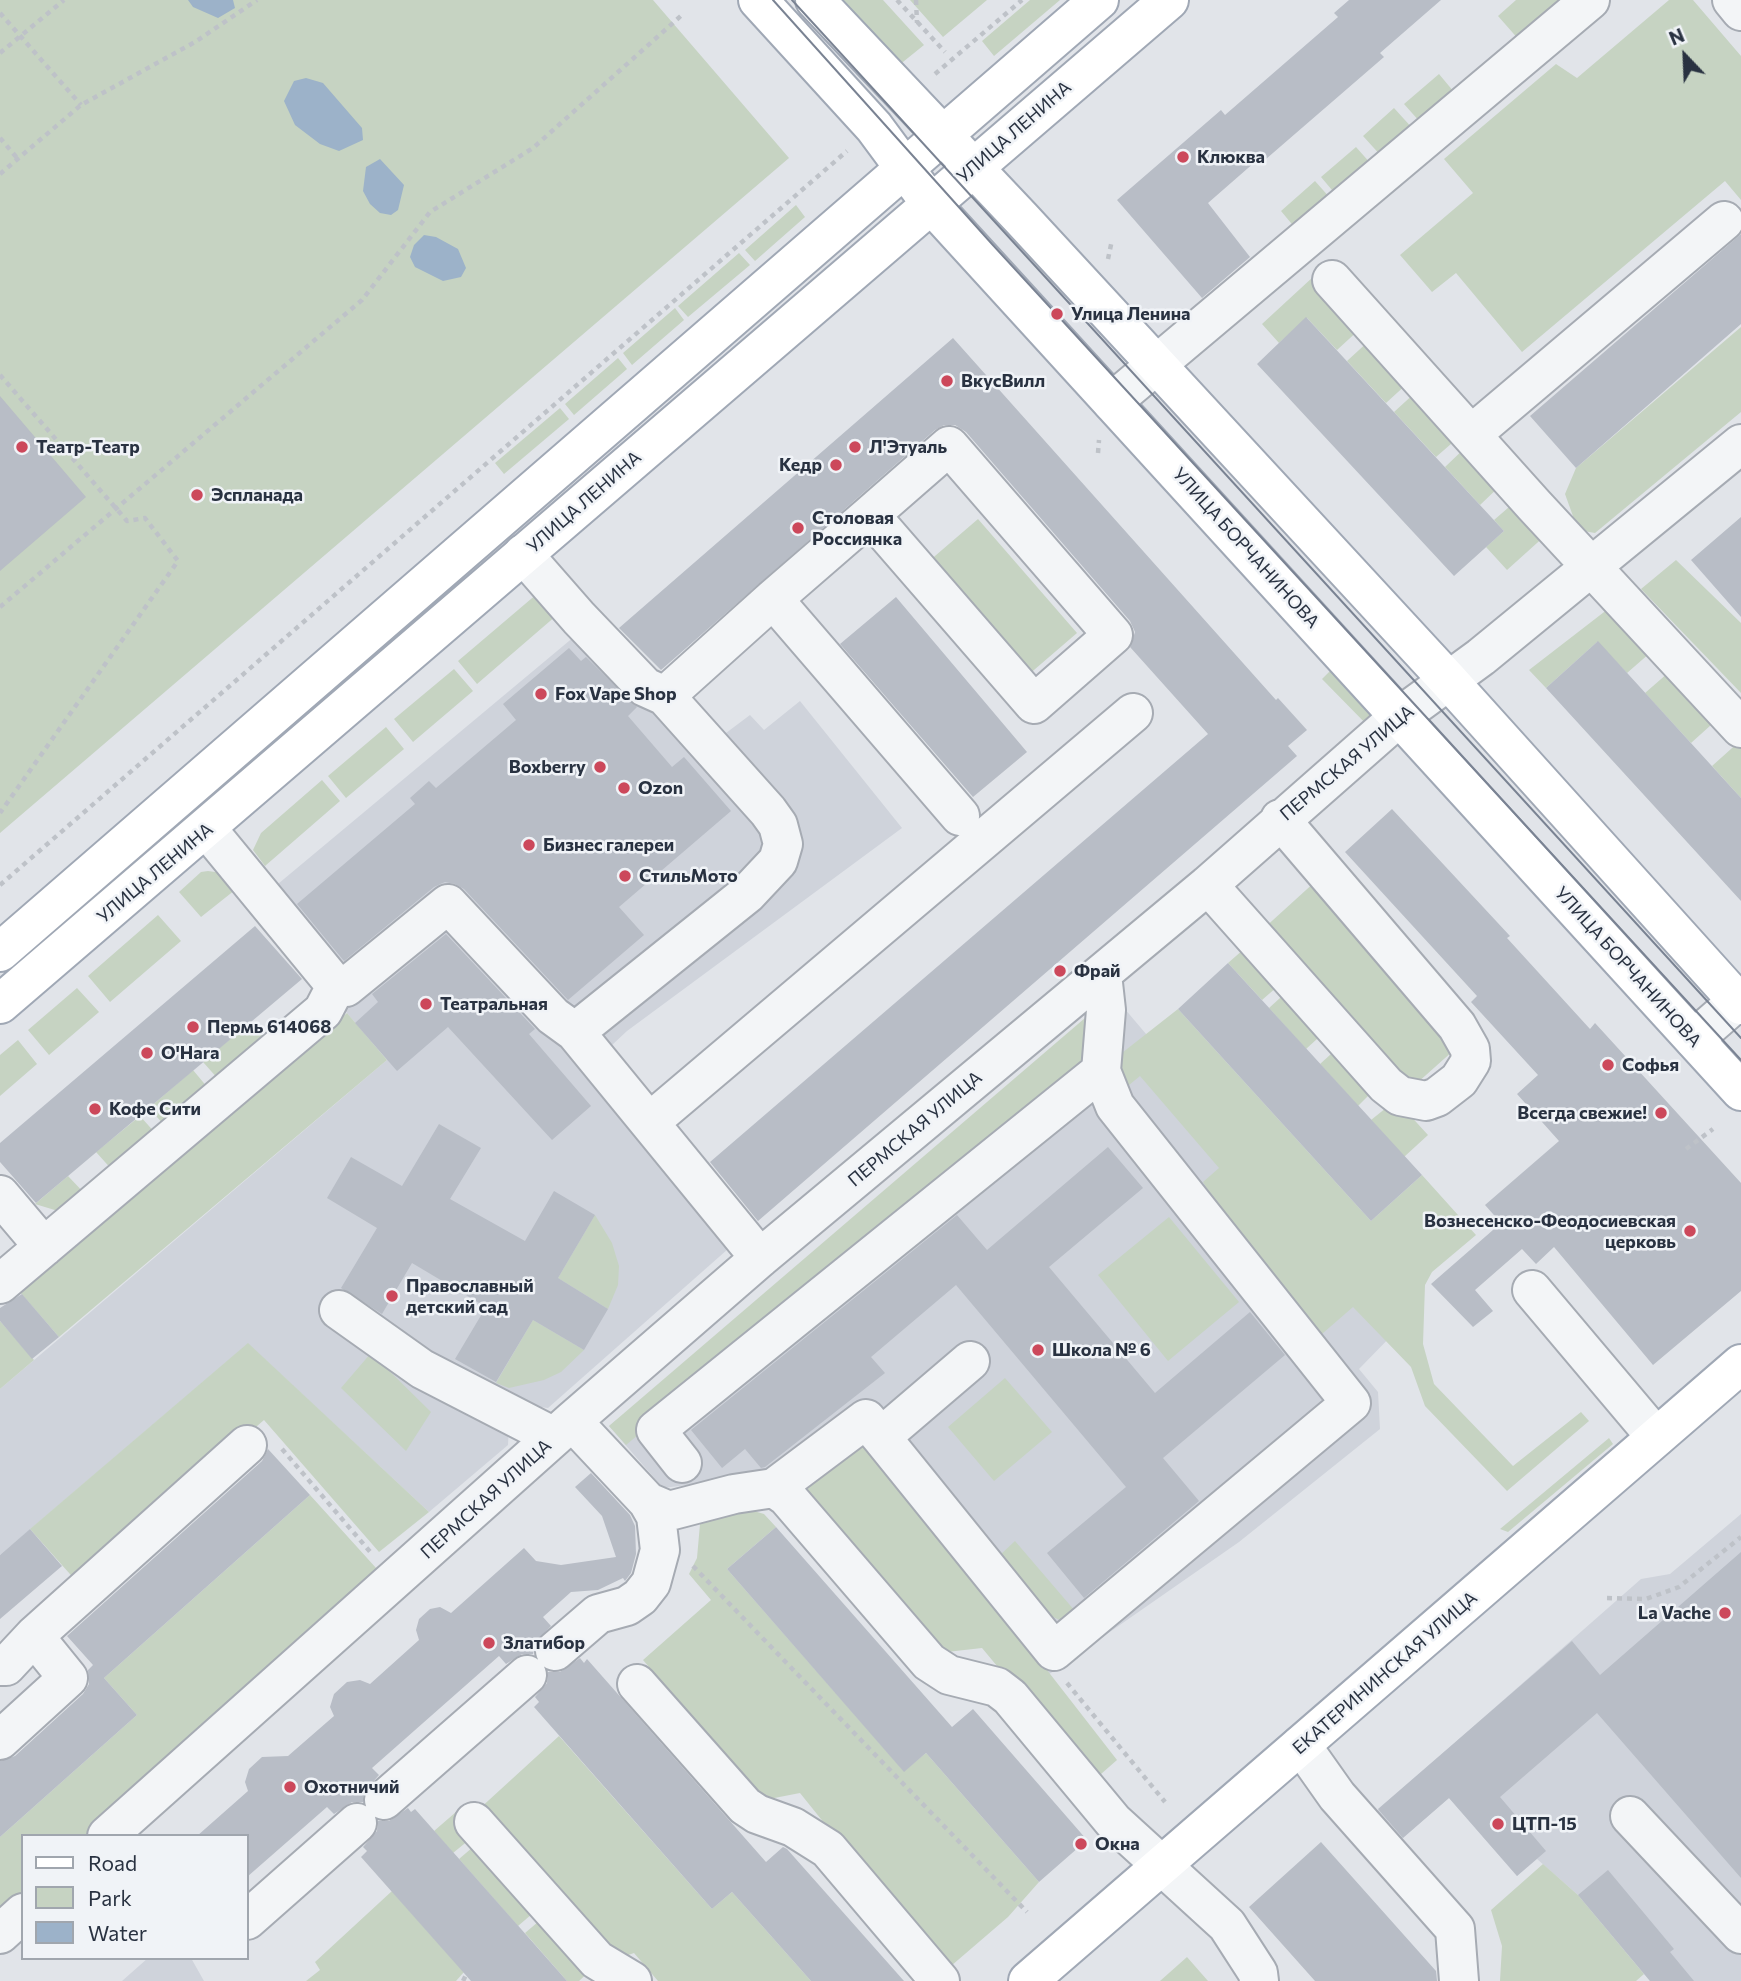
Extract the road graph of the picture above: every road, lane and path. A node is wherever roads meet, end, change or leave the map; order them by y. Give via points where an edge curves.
1 (64, 0) edge
2 (257, 0) edge
3 (758, 0) edge
4 (815, 0) edge
5 (897, 0) edge
6 (916, 0) edge
7 (1023, 0) edge
8 (1099, 0) edge
9 (1169, 0) edge
10 (1590, 0) edge
11 (1732, 0) edge
12 (1741, 11) edge
13 (0, 13) edge
14 (683, 14) dead end
15 (917, 23) junction
16 (21, 36) junction
17 (944, 52) dead end
18 (0, 53) edge
19 (953, 59) dead end
20 (81, 106) junction
21 (943, 135) junction
22 (0, 138) edge
23 (854, 145) dead end
24 (18, 159) junction
25 (973, 167) junction
26 (905, 169) junction
27 (0, 174) edge
28 (931, 204) junction
29 (1724, 220) dead end
30 (1332, 280) dead end
31 (1157, 365) junction
32 (0, 375) edge
33 (1112, 402) junction
34 (1472, 434) junction
35 (1741, 444) edge
36 (115, 507) junction
37 (870, 515) junction
38 (523, 554) junction
39 (1593, 567) junction
40 (773, 599) junction
41 (0, 607) edge
42 (1448, 680) junction
43 (665, 696) junction
44 (1133, 713) dead end
45 (1399, 717) junction
46 (1741, 728) edge
47 (0, 813) edge
48 (960, 816) dead end
49 (1280, 819) junction
50 (207, 829) junction
51 (0, 885) edge
52 (1208, 885) junction
53 (0, 952) edge
54 (1102, 974) junction
55 (336, 985) junction
56 (1740, 1001) edge
57 (0, 1004) edge
58 (575, 1032) junction
59 (1694, 1039) junction
60 (1101, 1070) junction
61 (1741, 1091) edge
62 (651, 1121) junction
63 (1713, 1129) dead end
64 (1686, 1149) dead end
65 (0, 1195) edge
66 (44, 1247) junction
67 (760, 1258) junction
68 (0, 1284) edge
69 (1532, 1290) dead end
70 (339, 1310) dead end
71 (971, 1361) dead end
72 (1741, 1364) edge
73 (563, 1429) junction
74 (881, 1437) junction
75 (1656, 1437) junction
76 (247, 1445) joint
77 (682, 1463) dead end
78 (774, 1488) junction
79 (653, 1516) junction
80 (1741, 1537) edge
81 (395, 1581) junction
82 (1606, 1598) dead end
83 (34, 1636) junction
84 (1054, 1651) junction
85 (0, 1666) edge
86 (637, 1684) dead end
87 (0, 1740) edge
88 (1301, 1745) junction
89 (1165, 1802) dead end
90 (1630, 1816) dead end
91 (474, 1822) dead end
92 (125, 1830) edge
93 (1161, 1866) junction
94 (1027, 1912) dead end
95 (21, 1915) edge
96 (248, 1919) edge
97 (0, 1934) edge
98 (1741, 1934) edge
99 (466, 1975) dead end
100 (1040, 1977) edge
101 (463, 1981) edge
102 (632, 1981) edge
103 (940, 1981) edge
104 (1259, 1981) edge
105 (1459, 1981) edge

1 - 16 path
2 - 20 path via 195,42
3 - 26 main road, УЛИЦА БОРЧАНИНОВА via 866,118
4 - 21 main road
5 - 15 path
6 - 15 path
7 - 19 path
8 - 21 main road
9 - 25 main road, УЛИЦА ЛЕНИНА
10 - 31 street
11 - 12 street
13 - 16 path
14 - 36 path via 533,148 430,212 362,300
15 - 17 path
16 - 18 path
16 - 20 path
20 - 24 path
21 - 25 main road
21 - 26 main road
22 - 24 path
23 - 51 path
24 - 27 path
25 - 28 main road, УЛИЦА ЛЕНИНА
25 - 31 main road
26 - 28 main road, УЛИЦА БОРЧАНИНОВА
26 - 53 main road
28 - 33 main road, УЛИЦА БОРЧАНИНОВА
28 - 38 main road, УЛИЦА ЛЕНИНА
29 - 34 street
30 - 34 street
31 - 33 street
31 - 42 main road
32 - 36 path
33 - 45 main road, УЛИЦА БОРЧАНИНОВА
34 - 39 street
35 - 39 street, ПЕРМСКАЯ УЛИЦА
36 - 41 path
36 - 47 path via 127,521 145,518 178,561
37 - 37 street via 1034,704 1113,635 949,446
37 - 40 street
38 - 43 street via 645,687
38 - 50 main road, УЛИЦА ЛЕНИНА
39 - 42 street, ПЕРМСКАЯ УЛИЦА
39 - 46 street
40 - 43 street
40 - 48 street
42 - 45 street, ПЕРМСКАЯ УЛИЦА
42 - 56 main road
43 - 58 street via 768,811 783,844 778,861 757,885
44 - 62 street
45 - 49 street, ПЕРМСКАЯ УЛИЦА
45 - 59 main road, УЛИЦА БОРЧАНИНОВА
49 - 52 street, ПЕРМСКАЯ УЛИЦА
49 - 52 street via 1457,1026 1470,1049 1471,1061 1459,1080 1426,1101 1400,1096
50 - 55 street
50 - 57 main road, УЛИЦА ЛЕНИНА
52 - 54 street, ПЕРМСКАЯ УЛИЦА
54 - 60 street via 1106,1010
54 - 67 street, ПЕРМСКАЯ УЛИЦА
55 - 58 street via 346,987 448,904 553,1016
55 - 66 street via 323,1011
56 - 59 street
58 - 62 street
59 - 61 main road, УЛИЦА БОРЧАНИНОВА
60 - 77 street via 656,1430
60 - 84 street via 1115,1106 1351,1403
62 - 67 street
63 - 64 path
65 - 66 street
66 - 68 street
67 - 73 street, ПЕРМСКАЯ УЛИЦА
69 - 75 street
70 - 73 street via 422,1369
71 - 74 street
72 - 75 main road, ЕКАТЕРИНИНСКАЯ УЛИЦА
73 - 79 street
73 - 81 street, ПЕРМСКАЯ УЛИЦА
74 - 78 street via 866,1419
74 - 84 street
75 - 88 main road, ЕКАТЕРИНИНСКАЯ УЛИЦА
76 - 81 path via 266,1431
76 - 83 street
78 - 79 street via 734,1493
78 - 93 street via 787,1497 929,1662 949,1675 997,1687 1010,1698 1113,1821
79 - 94 path
79 - 96 street via 657,1567 640,1597 598,1614
80 - 82 path via 1679,1587 1646,1599
81 - 92 street, ПЕРМСКАЯ УЛИЦА
83 - 85 street via 6,1666
83 - 87 street via 68,1678
84 - 89 path via 1056,1670
86 - 103 street via 745,1805 802,1831 828,1849
88 - 93 main road, ЕКАТЕРИНИНСКАЯ УЛИЦА
88 - 105 street via 1337,1796 1455,1929
90 - 98 street
91 - 102 street via 597,1960
93 - 100 main road, ЕКАТЕРИНИНСКАЯ УЛИЦА
93 - 104 street via 1227,1925
95 - 97 street
99 - 101 path

